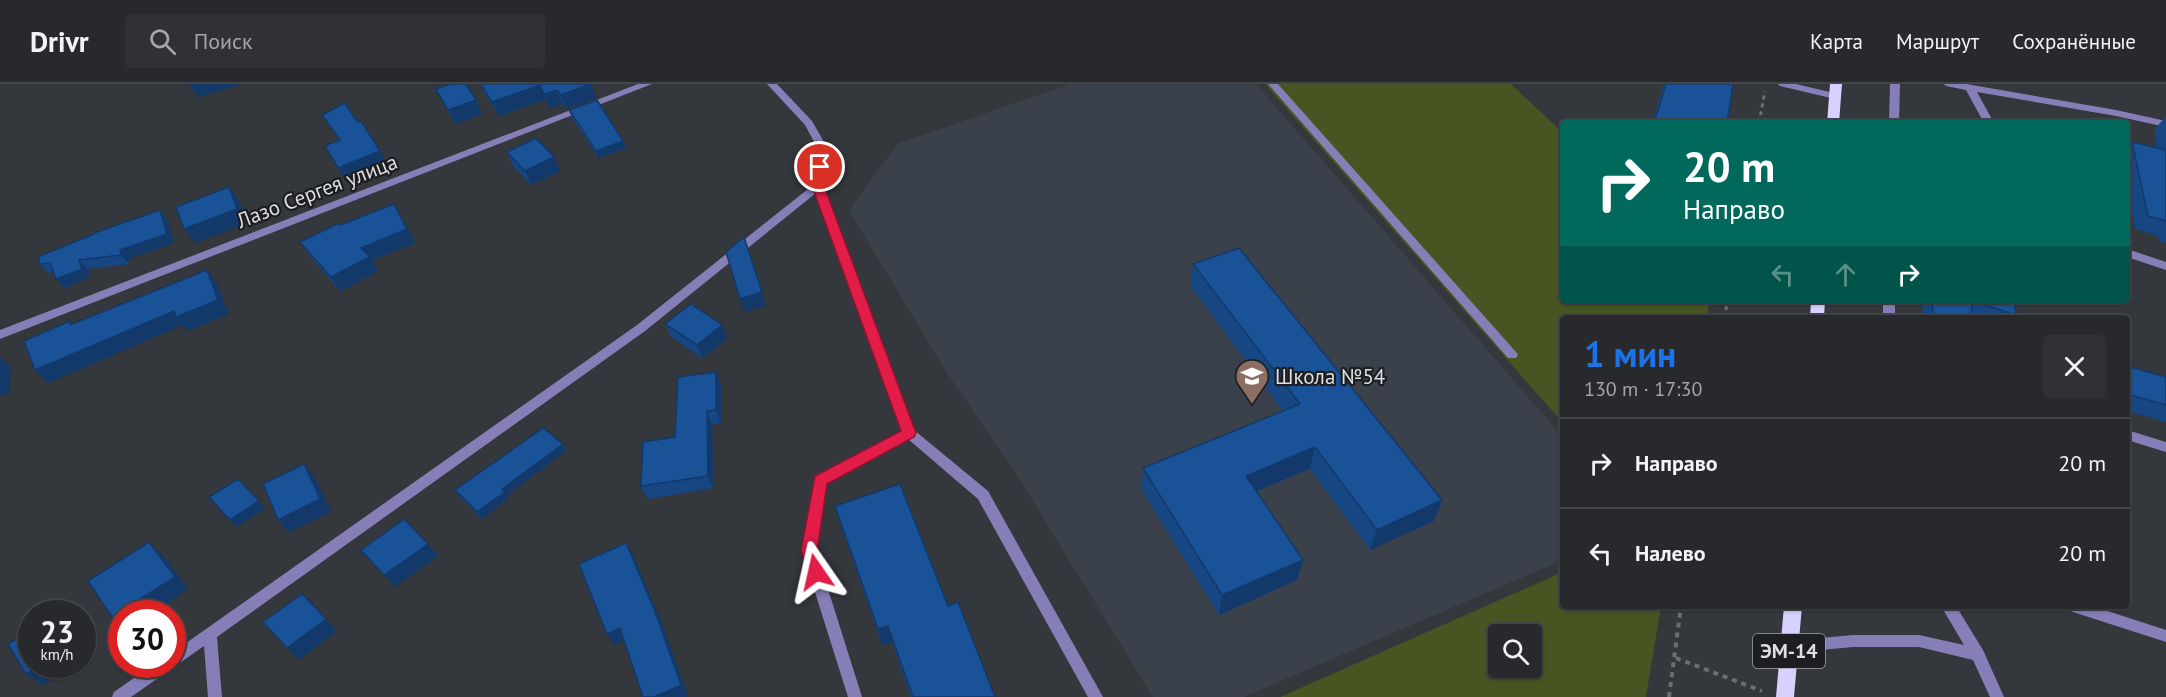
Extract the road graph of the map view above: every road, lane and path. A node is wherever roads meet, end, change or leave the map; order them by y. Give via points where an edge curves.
1 (647, 84) edge
2 (772, 84) edge
3 (1273, 84) edge
4 (1766, 84) edge
5 (1783, 84) edge
6 (1895, 84) edge
7 (1949, 84) edge
8 (1970, 88) junction
9 (1836, 90) edge
10 (1760, 120) edge
11 (1833, 120) edge
12 (1894, 120) edge
13 (1987, 120) edge
14 (2166, 124) edge
15 (818, 186) junction
16 (2130, 254) edge
17 (2166, 266) edge
18 (0, 335) edge
19 (1512, 356) dead end
20 (909, 433) junction
21 (2130, 436) edge
22 (2166, 447) edge
23 (1681, 609) edge
24 (1793, 609) edge
25 (1950, 609) edge
26 (2082, 609) edge
27 (210, 635) junction
28 (2166, 636) edge
29 (1789, 647) junction
30 (186, 651) edge
31 (1978, 655) junction
32 (1676, 658) junction
33 (147, 678) edge
34 (1767, 693) dead end
35 (119, 697) edge
36 (215, 697) edge
37 (855, 697) edge
38 (1096, 697) edge
39 (1669, 697) edge
40 (1785, 697) edge
41 (1997, 697) edge

1 - 18 street, Лазо Сергея улица
2 - 15 street via 809,123 823,149
3 - 19 street
4 - 10 path
5 - 9 street
6 - 12 street
7 - 8 street
8 - 13 street
8 - 14 street
9 - 11 main road
15 - 20 street
15 - 27 street via 641,328
16 - 17 street
20 - 37 street via 820,480 809,551
20 - 38 street via 983,495
21 - 22 street
23 - 32 path
24 - 29 main road, ЭМ-14
25 - 31 street
26 - 28 street
27 - 30 street
27 - 36 street
29 - 31 street via 1919,640
29 - 40 main road, ЭМ-14
31 - 41 street
32 - 34 path
32 - 39 path
33 - 35 street

